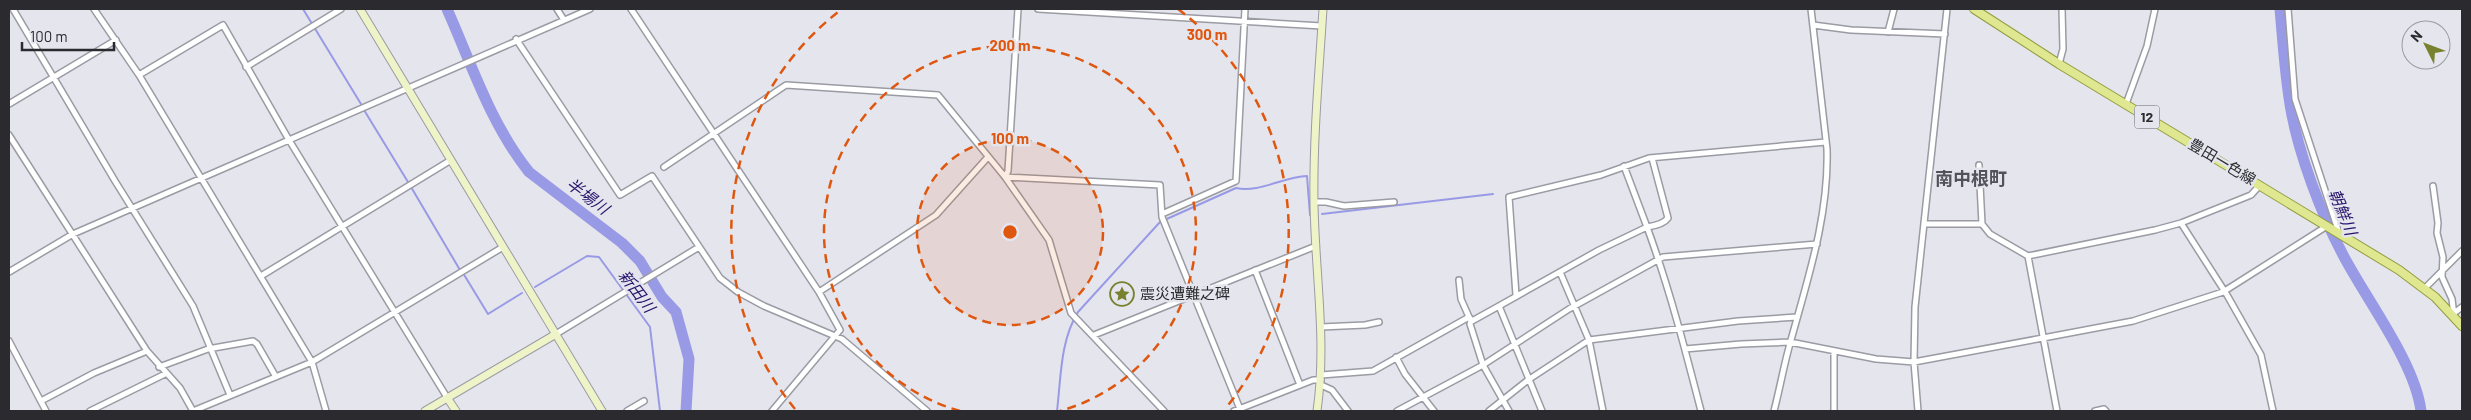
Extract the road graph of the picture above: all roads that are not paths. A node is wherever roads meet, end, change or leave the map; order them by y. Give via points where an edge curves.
1 (13, 9) edge
2 (94, 9) edge
3 (341, 9) edge
4 (360, 9) edge
5 (557, 9) edge
6 (590, 9) edge
7 (631, 9) edge
8 (1018, 9) edge
9 (1038, 9) edge
10 (1245, 9) edge
11 (1324, 9) edge
12 (1811, 9) edge
13 (1894, 9) edge
14 (1947, 9) edge
15 (1974, 9) edge
16 (2062, 9) edge
17 (2155, 9) edge
18 (2288, 9) edge
19 (9, 14) edge
20 (564, 20) junction
21 (1244, 22) junction
22 (1813, 25) junction
23 (1322, 26) junction
24 (1888, 32) junction
25 (1945, 34) junction
26 (116, 40) junction
27 (516, 40) junction
28 (2059, 64) junction
29 (246, 67) junction
30 (139, 76) junction
31 (54, 78) junction
32 (408, 88) junction
33 (9, 104) edge
34 (2126, 104) junction
35 (714, 134) junction
36 (9, 135) edge
37 (289, 140) junction
38 (1826, 142) junction
39 (988, 157) junction
40 (1652, 158) junction
41 (451, 160) junction
42 (1979, 165) dead end
43 (1624, 166) junction
44 (664, 167) dead end
45 (1005, 177) junction
46 (200, 178) junction
47 (2260, 185) junction
48 (2433, 186) dead end
49 (1314, 202) junction
50 (1394, 202) dead end
51 (134, 208) junction
52 (1163, 218) junction
53 (2181, 223) junction
54 (1924, 224) junction
55 (1982, 224) junction
56 (2324, 224) junction
57 (342, 226) junction
58 (1647, 227) junction
59 (2339, 233) junction
60 (73, 234) junction
61 (1818, 244) junction
62 (1316, 246) junction
63 (503, 247) junction
64 (699, 247) junction
65 (2462, 251) edge
66 (2028, 256) junction
67 (1659, 259) junction
68 (1255, 270) junction
69 (2442, 271) junction
70 (9, 272) edge
71 (1560, 272) junction
72 (261, 276) junction
73 (1459, 280) dead end
74 (2424, 288) junction
75 (819, 292) junction
76 (2223, 292) junction
77 (1194, 294) junction
78 (1516, 295) junction
79 (1499, 306) junction
80 (1573, 306) junction
81 (2462, 308) edge
82 (394, 313) junction
83 (2454, 315) junction
84 (1798, 317) junction
85 (1470, 319) junction
86 (1379, 322) dead end
87 (2462, 326) edge
88 (1321, 327) junction
89 (1679, 328) junction
90 (556, 334) junction
91 (1094, 335) junction
92 (836, 336) junction
93 (2043, 338) junction
94 (1589, 340) junction
95 (9, 341) edge
96 (1790, 342) junction
97 (1515, 345) junction
98 (212, 348) junction
99 (1685, 349) junction
100 (147, 351) junction
101 (1834, 351) junction
102 (1396, 357) junction
103 (312, 362) junction
104 (1914, 362) junction
105 (1484, 365) junction
106 (159, 367) junction
107 (165, 374) junction
108 (276, 377) junction
109 (1321, 380) junction
110 (1528, 380) junction
111 (1300, 385) junction
112 (230, 395) junction
113 (1423, 397) junction
114 (448, 399) junction
115 (1502, 399) junction
116 (41, 401) junction
117 (644, 401) dead end
118 (1237, 410) edge
119 (46, 411) edge
120 (90, 411) edge
121 (193, 411) edge
122 (326, 411) edge
123 (425, 411) edge
124 (456, 411) edge
125 (602, 411) edge
126 (627, 411) edge
127 (772, 411) edge
128 (928, 411) edge
129 (1161, 411) edge
130 (1317, 411) edge
131 (1348, 411) edge
132 (1397, 411) edge
133 (1434, 411) edge
134 (1489, 411) edge
135 (1509, 411) edge
136 (1542, 411) edge
137 (1602, 411) edge
138 (1700, 411) edge
139 (1774, 411) edge
140 (1834, 411) edge
141 (1918, 411) edge
142 (2057, 411) edge
143 (2095, 411) edge
144 (2106, 411) edge
145 (2274, 411) edge

1 - 19 street
1 - 31 street
2 - 26 street
3 - 29 street
4 - 32 street
5 - 20 street
6 - 20 street
7 - 35 street
8 - 45 street via 1008,171
9 - 21 street
10 - 21 street
11 - 23 street
12 - 22 street
13 - 24 street
14 - 25 street
15 - 28 main road, 豊田一色線 / 12
16 - 28 street via 2063,49
17 - 34 street via 2147,46
18 - 59 street via 2295,99
20 - 27 street
21 - 23 street
21 - 52 street via 1236,181
22 - 24 street
22 - 38 street
23 - 49 street
24 - 25 street
25 - 54 street
26 - 30 street
26 - 31 street
27 - 32 street
27 - 64 street via 620,196 652,176
28 - 34 main road, 豊田一色線 / 12
29 - 30 street via 223,25
29 - 37 street
30 - 46 street
31 - 33 street
31 - 51 street
32 - 37 street
32 - 41 street
34 - 47 main road, 豊田一色線 / 12
35 - 39 street via 786,85 938,95
35 - 44 street
35 - 75 street
36 - 60 street
37 - 46 street
37 - 57 street
38 - 40 street
38 - 61 street via 1827,167
39 - 45 street
39 - 75 street via 936,215
40 - 43 street
40 - 58 street via 1668,218
41 - 57 street
41 - 63 street
42 - 55 street
43 - 58 street
43 - 78 street via 1601,175 1509,197
45 - 52 street via 1160,185
45 - 91 street via 1049,240 1075,317
46 - 51 street
46 - 72 street
47 - 53 street via 2251,195
47 - 56 main road, 豊田一色線 / 12
48 - 69 street
49 - 50 street via 1344,206
49 - 62 street
51 - 60 street
51 - 98 street via 193,306
52 - 77 street
53 - 66 street
53 - 76 street
54 - 55 street
54 - 104 street via 1915,307
55 - 66 street via 1990,234
56 - 59 main road, 豊田一色線 / 12
56 - 76 street
57 - 72 street
57 - 82 street
58 - 67 street
58 - 71 street
59 - 74 main road, 豊田一色線 / 12
60 - 70 street
60 - 100 street
61 - 67 street
61 - 84 street
62 - 68 street
62 - 88 street
63 - 82 street
63 - 90 street
64 - 90 street
64 - 92 street via 720,278 738,292 782,315
65 - 69 street
66 - 93 street
67 - 80 street
67 - 89 street
68 - 77 street
68 - 111 street
69 - 74 street
69 - 83 street
71 - 78 street
71 - 80 street
72 - 103 street
73 - 85 street via 1461,299
74 - 83 main road, 豊田一色線 / 12
75 - 92 street via 840,330
76 - 93 street via 2133,321
76 - 145 street via 2261,356
77 - 91 street
77 - 118 street
78 - 79 street
79 - 85 street
79 - 97 street
80 - 94 street
80 - 97 street
81 - 83 street
82 - 103 street
82 - 114 street
83 - 87 main road, 豊田一色線 / 12
84 - 89 street
84 - 96 street
85 - 102 street
85 - 105 street
86 - 88 street
88 - 109 street
89 - 94 street
89 - 99 street
90 - 114 street
90 - 125 street
91 - 129 street
92 - 127 street
92 - 128 street
93 - 104 street
93 - 142 street
94 - 110 street
94 - 137 street
95 - 116 street
96 - 99 street
96 - 101 street
96 - 139 street
97 - 105 street
97 - 110 street
98 - 106 street
98 - 108 street via 255,342
98 - 112 street
99 - 138 street
100 - 106 street
100 - 116 street via 94,373
101 - 104 street
101 - 140 street
102 - 109 street via 1373,371
102 - 113 street
103 - 108 street
103 - 122 street
104 - 141 street
105 - 113 street
105 - 115 street
106 - 107 street
107 - 120 street
107 - 121 street via 180,388
108 - 112 street
109 - 111 street
109 - 130 street
109 - 131 street
110 - 115 street
110 - 136 street
111 - 118 street
112 - 121 street
113 - 132 street
113 - 133 street
114 - 123 street
114 - 124 street
115 - 134 street
115 - 135 street
116 - 119 street
117 - 126 street
143 - 144 street

